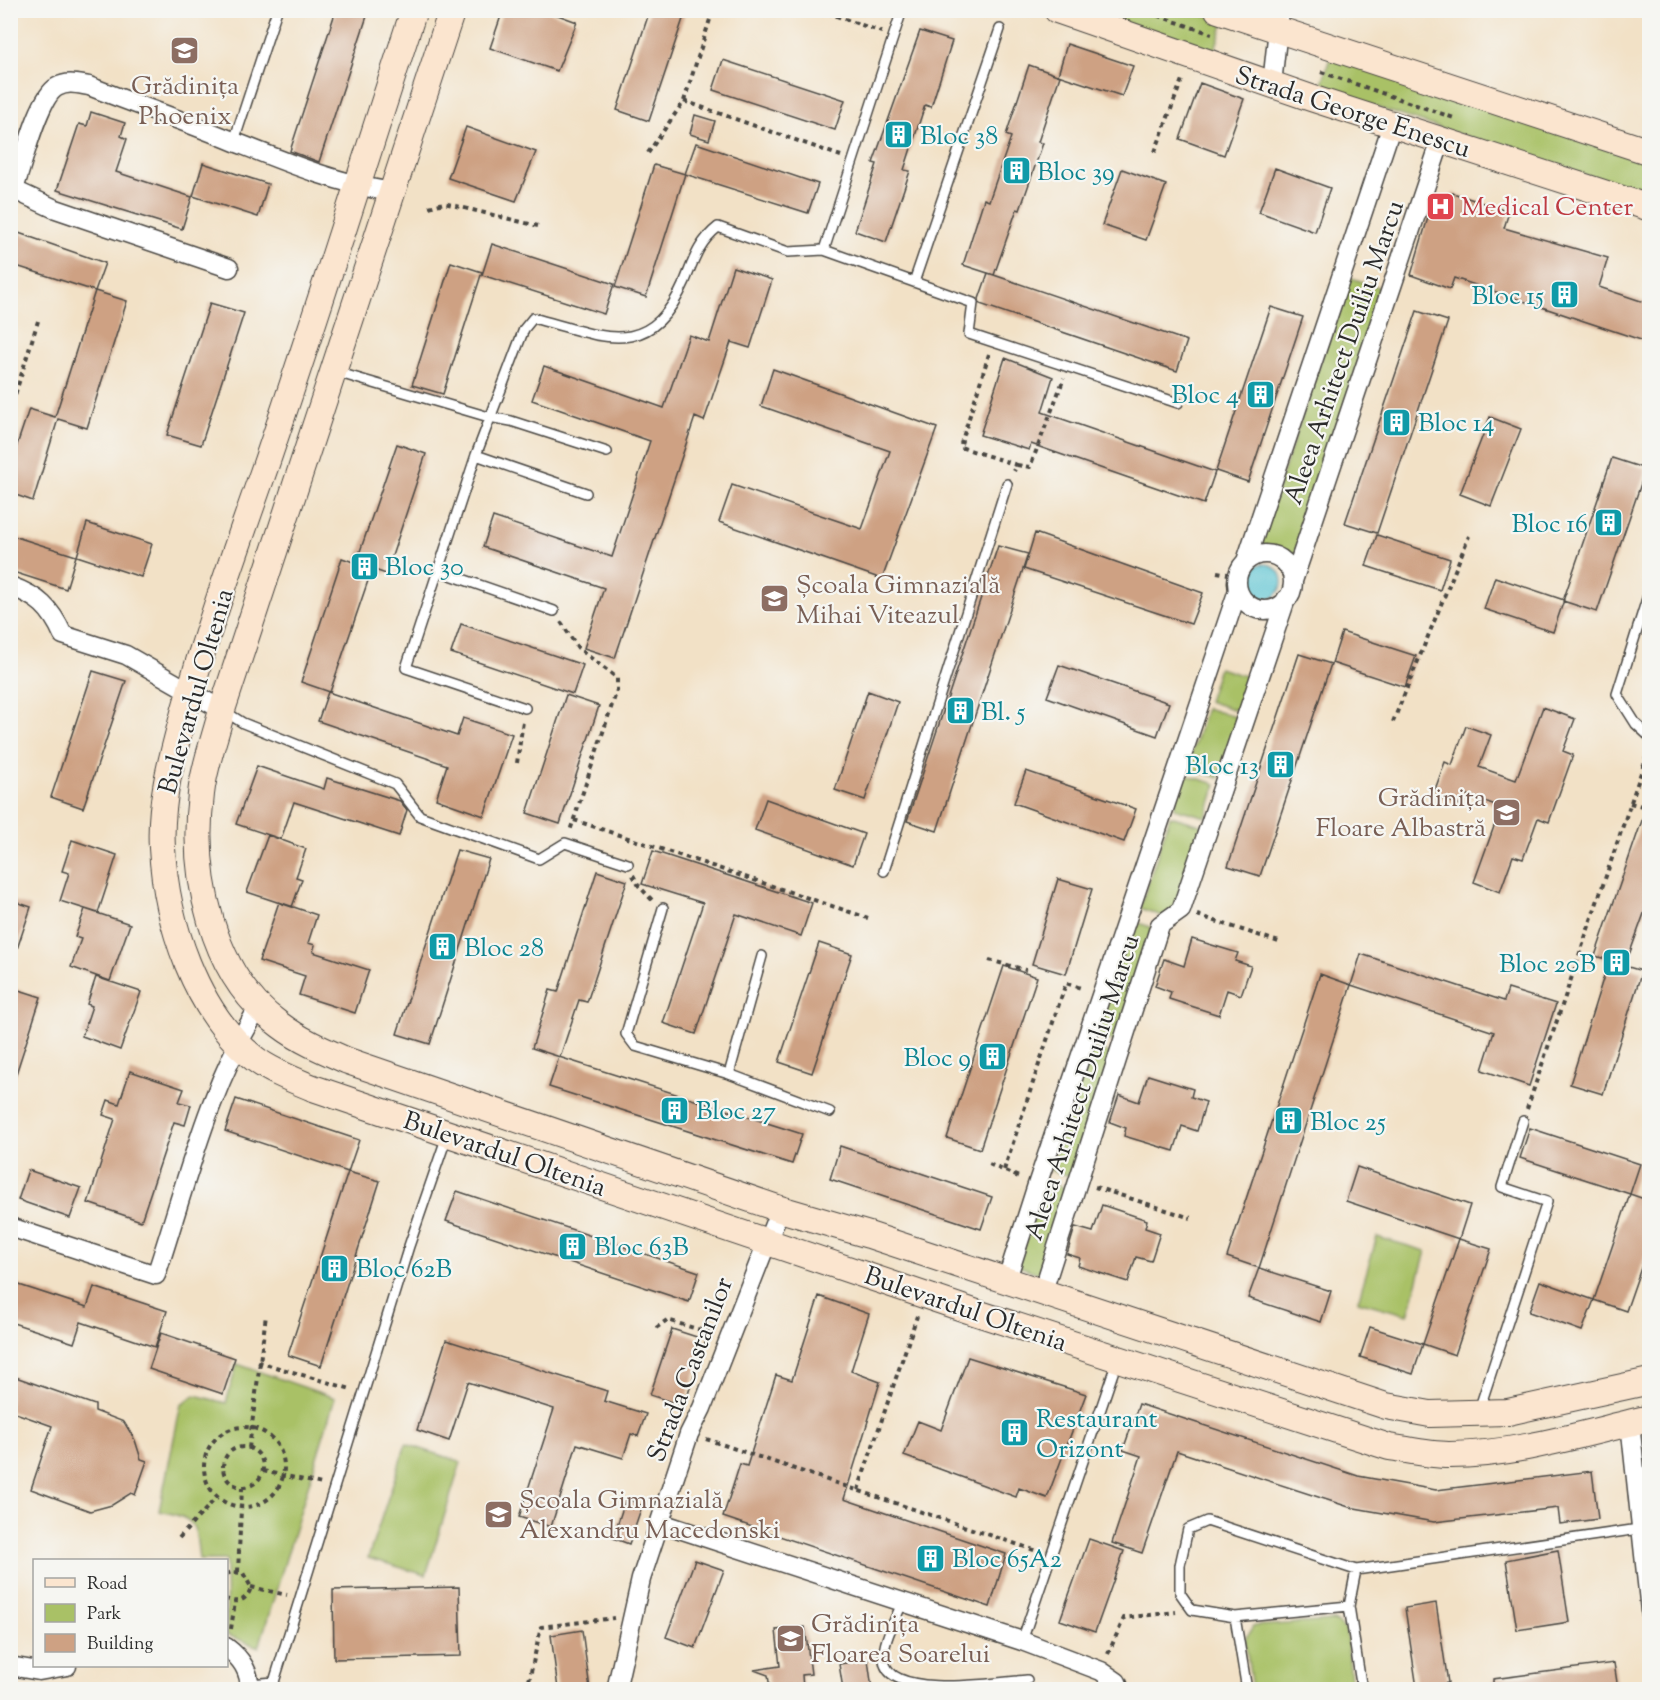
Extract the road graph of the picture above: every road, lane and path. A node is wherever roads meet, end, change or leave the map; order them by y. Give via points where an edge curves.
1 (277, 10) edge
2 (414, 10) edge
3 (452, 10) edge
4 (713, 10) edge
5 (819, 10) edge
6 (902, 10) edge
7 (1057, 10) edge
8 (1141, 10) edge
9 (1218, 10) edge
10 (1279, 21) edge
11 (1000, 29) dead end
12 (894, 36) junction
13 (1215, 36) dead end
14 (1191, 57) junction
15 (1321, 72) dead end
16 (1272, 84) junction
17 (684, 101) junction
18 (1465, 121) dead end
19 (1392, 125) junction
20 (1441, 140) junction
21 (234, 141) junction
22 (1155, 152) dead end
23 (1650, 152) edge
24 (648, 153) dead end
25 (853, 160) junction
26 (356, 186) junction
27 (12, 188) edge
28 (392, 192) junction
29 (429, 207) dead end
30 (1650, 208) edge
31 (538, 226) dead end
32 (824, 250) junction
33 (229, 268) dead end
34 (914, 282) junction
35 (38, 321) dead end
36 (992, 342) junction
37 (1068, 366) junction
38 (334, 372) junction
39 (1178, 403) dead end
40 (10, 411) edge
41 (489, 417) junction
42 (607, 452) dead end
43 (476, 455) junction
44 (1017, 465) junction
45 (1007, 484) joint
46 (586, 493) dead end
47 (1469, 536) dead end
48 (1246, 561) junction
49 (439, 571) junction
50 (1293, 581) junction
51 (10, 586) edge
52 (1238, 590) junction
53 (1650, 590) edge
54 (1286, 599) junction
55 (554, 611) joint
56 (1646, 615) edge
57 (190, 690) junction
58 (525, 708) joint
59 (222, 710) junction
60 (1393, 722) dead end
61 (1650, 737) edge
62 (1650, 747) edge
63 (516, 763) dead end
64 (1630, 802) junction
65 (1650, 808) edge
66 (628, 864) joint
67 (884, 872) dead end
68 (663, 908) joint
69 (1181, 910) junction
70 (868, 918) dead end
71 (1279, 942) dead end
72 (762, 956) dead end
73 (989, 960) dead end
74 (1026, 970) dead end
75 (1066, 983) dead end
76 (259, 1007) junction
77 (238, 1041) junction
78 (729, 1074) junction
79 (830, 1112) dead end
80 (1523, 1121) joint
81 (448, 1134) junction
82 (989, 1164) dead end
83 (1004, 1170) junction
84 (1077, 1182) junction
85 (1036, 1185) junction
86 (780, 1209) junction
87 (1191, 1218) dead end
88 (10, 1227) edge
89 (768, 1241) junction
90 (1006, 1282) junction
91 (1042, 1294) junction
92 (924, 1295) junction
93 (266, 1315) dead end
94 (656, 1328) dead end
95 (729, 1338) junction
96 (1117, 1359) junction
97 (258, 1362) junction
98 (1650, 1381) edge
99 (364, 1393) junction
100 (1477, 1414) junction
101 (1640, 1420) edge
102 (251, 1428) junction
103 (689, 1434) junction
104 (249, 1448) junction
105 (263, 1471) junction
106 (283, 1475) junction
107 (334, 1487) junction
108 (242, 1488) junction
109 (858, 1490) junction
110 (217, 1497) junction
111 (241, 1507) junction
112 (661, 1523) junction
113 (1639, 1530) junction
114 (179, 1538) dead end
115 (1052, 1556) junction
116 (1356, 1570) junction
117 (238, 1572) junction
118 (228, 1574) edge
119 (251, 1587) junction
120 (300, 1598) junction
121 (228, 1600) edge
122 (235, 1602) junction
123 (902, 1603) junction
124 (1349, 1606) junction
125 (1192, 1610) junction
126 (1650, 1611) edge
127 (632, 1616) junction
128 (1235, 1617) junction
129 (1022, 1641) junction
130 (228, 1642) edge
131 (228, 1649) edge
132 (10, 1666) edge
133 (58, 1667) edge
134 (1101, 1671) junction
135 (1027, 1680) dead end
136 (250, 1687) edge
137 (527, 1689) edge
138 (616, 1689) edge
139 (1120, 1689) edge
140 (1247, 1689) edge
141 (1362, 1689) edge

1 - 21 lane
2 - 26 street, Bulevardul Oltenia
3 - 28 street, Bulevardul Oltenia
4 - 17 path
5 - 12 path
6 - 12 lane
7 - 14 street, Strada George Enescu
8 - 13 path
9 - 10 street, Strada George Enescu
10 - 16 street
10 - 23 street, Strada George Enescu
11 - 34 lane
12 - 25 lane
14 - 16 street, Strada George Enescu
14 - 22 path
15 - 18 path
16 - 19 street, Strada George Enescu
17 - 24 path
17 - 25 path
19 - 20 street, Strada George Enescu
19 - 48 street, Aleea Arhitect Duiliu Marcu
20 - 30 street, Strada George Enescu
20 - 50 street, Aleea Arhitect Duiliu Marcu
21 - 26 street via 305,171
21 - 27 street via 88,86 69,83 55,88 43,106
25 - 32 lane
26 - 28 street
26 - 57 street, Bulevardul Oltenia via 318,313
27 - 33 street via 53,208
28 - 38 street, Bulevardul Oltenia
29 - 31 path via 444,203
32 - 34 lane
32 - 41 lane via 788,252 718,227 704,238 675,304 651,330 632,337 608,338 533,318 524,329
34 - 36 lane via 974,303 969,334
35 - 40 path
36 - 37 lane
36 - 44 path via 960,447
37 - 39 lane
37 - 44 path via 1030,467
38 - 41 lane
38 - 59 street, Bulevardul Oltenia
41 - 42 lane
41 - 43 lane
43 - 46 lane
43 - 49 lane
44 - 45 path
45 - 67 lane
47 - 60 path
48 - 50 street via 1262,554 1278,557 1291,572
48 - 52 street, Aleea Arhitect Duiliu Marcu via 1238,577
49 - 55 lane
49 - 58 lane via 406,668
50 - 54 street, Aleea Arhitect Duiliu Marcu
51 - 57 street via 41,600 54,614 63,635 126,655
52 - 54 street via 1247,603 1260,609 1277,607
52 - 85 street, Aleea Arhitect Duiliu Marcu
53 - 56 lane
54 - 69 street, Aleea Arhitect Duiliu Marcu
55 - 70 path via 578,648 617,678 617,690 574,820
56 - 61 lane via 1617,694 1636,724
57 - 59 street
57 - 77 street, Bulevardul Oltenia via 168,769 162,810 164,874 184,958 214,1012
58 - 63 path
59 - 66 lane via 243,723 395,784 420,816 539,859 565,843
59 - 76 street, Bulevardul Oltenia via 201,791 199,852 211,923 226,961
62 - 64 path
64 - 65 path
64 - 80 path
66 - 68 path via 639,886
68 - 78 lane via 626,1034 635,1046
69 - 71 path
69 - 84 street, Aleea Arhitect Duiliu Marcu via 1160,925
72 - 78 lane
73 - 74 path
75 - 83 path
76 - 77 street
76 - 86 street, Bulevardul Oltenia via 311,1045 348,1061
77 - 81 street, Bulevardul Oltenia via 255,1059 281,1074
77 - 88 street via 220,1081 156,1275
78 - 79 lane
80 - 100 lane via 1502,1187 1548,1202
81 - 89 street, Bulevardul Oltenia
81 - 99 lane
82 - 83 path
83 - 85 path
84 - 87 path
84 - 91 street, Aleea Arhitect Duiliu Marcu
85 - 90 street, Aleea Arhitect Duiliu Marcu
86 - 89 street, Strada Castanilor
86 - 90 street, Bulevardul Oltenia
89 - 92 street, Bulevardul Oltenia
89 - 95 street, Strada Castanilor
90 - 91 street, Bulevardul Oltenia
91 - 100 street, Bulevardul Oltenia via 1386,1406 1430,1414
92 - 96 street, Bulevardul Oltenia
92 - 109 path
93 - 97 path
94 - 95 path via 667,1320
95 - 103 street, Strada Castanilor
96 - 101 street, Bulevardul Oltenia via 1389,1447 1447,1455 1534,1444
96 - 115 lane
97 - 99 path
97 - 102 path
98 - 100 street, Bulevardul Oltenia via 1508,1412
99 - 107 lane
101 - 113 street
102 - 104 path
102 - 106 path via 277,1445 284,1464
102 - 110 path via 231,1430 208,1450 204,1470
103 - 109 path
103 - 112 street, Strada Castanilor
104 - 105 path via 260,1456
104 - 108 path via 234,1449 224,1460 224,1475
105 - 106 path
105 - 108 path via 256,1483
106 - 107 path
106 - 111 path via 268,1499
107 - 120 lane
108 - 111 path
109 - 115 path
110 - 111 path
110 - 114 path
111 - 117 path
112 - 123 street
112 - 127 street, Strada Castanilor
113 - 116 lane
113 - 126 street
115 - 129 lane
116 - 124 lane
116 - 125 lane via 1207,1521 1188,1529 1180,1565 1180,1593
117 - 118 path
117 - 119 path via 247,1577
119 - 120 path
119 - 122 path via 246,1598
120 - 136 lane via 274,1682
121 - 122 path
122 - 130 path
123 - 129 street
123 - 135 lane via 884,1662 889,1672 906,1686 937,1689
124 - 128 lane
124 - 141 lane
125 - 128 lane
125 - 134 path via 1124,1618
127 - 137 path via 541,1627
127 - 138 street, Strada Castanilor
128 - 140 lane
129 - 134 street
131 - 136 street via 241,1661
132 - 133 street via 39,1671
134 - 139 street via 1117,1682

